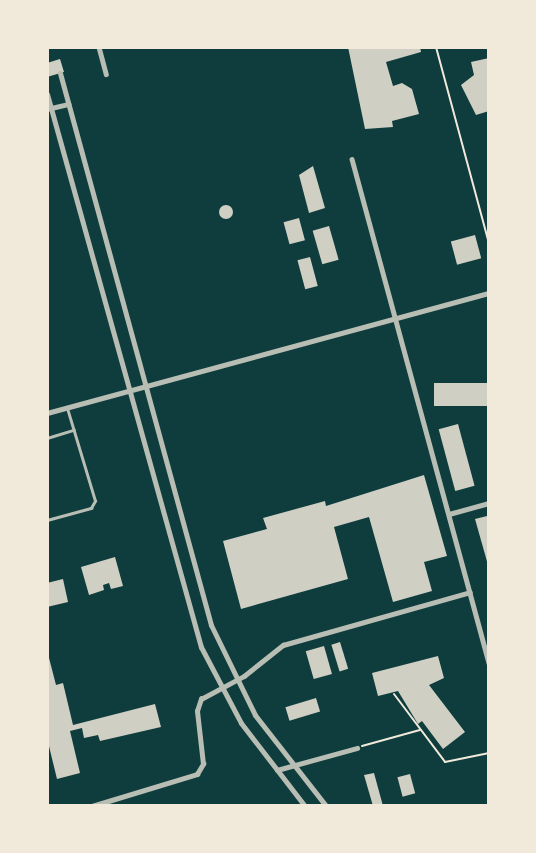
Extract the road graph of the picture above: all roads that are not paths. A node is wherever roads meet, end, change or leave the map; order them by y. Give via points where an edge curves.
1 (99, 47) edge
2 (60, 73) dead end
3 (106, 74) dead end
4 (47, 94) edge
5 (68, 104) junction
6 (49, 109) edge
7 (352, 159) dead end
8 (489, 293) edge
9 (395, 318) junction
10 (146, 386) junction
11 (129, 390) junction
12 (67, 407) junction
13 (47, 413) edge
14 (74, 430) junction
15 (47, 438) edge
16 (489, 503) edge
17 (449, 514) junction
18 (47, 520) edge
19 (470, 592) junction
20 (489, 663) edge
21 (235, 681) junction
22 (220, 687) junction
23 (357, 748) road end
24 (293, 765) junction
25 (277, 770) junction
26 (92, 806) edge
27 (305, 806) edge
28 (326, 806) edge

1 - 3 street
2 - 5 street
4 - 6 street
5 - 6 street
5 - 10 street
6 - 11 street
7 - 9 street
8 - 9 street
9 - 10 street
9 - 17 street
10 - 11 street
10 - 21 street via 205,608
11 - 12 street
11 - 22 street via 195,631
12 - 13 street
12 - 14 lane
14 - 15 lane
14 - 18 lane via 95,501 91,508
16 - 17 street
17 - 19 street
19 - 20 street
19 - 21 street via 289,642
21 - 22 street
21 - 24 street
22 - 25 street
22 - 26 street via 198,704 203,764 197,775
23 - 24 street
24 - 25 street
24 - 28 street
25 - 27 street

